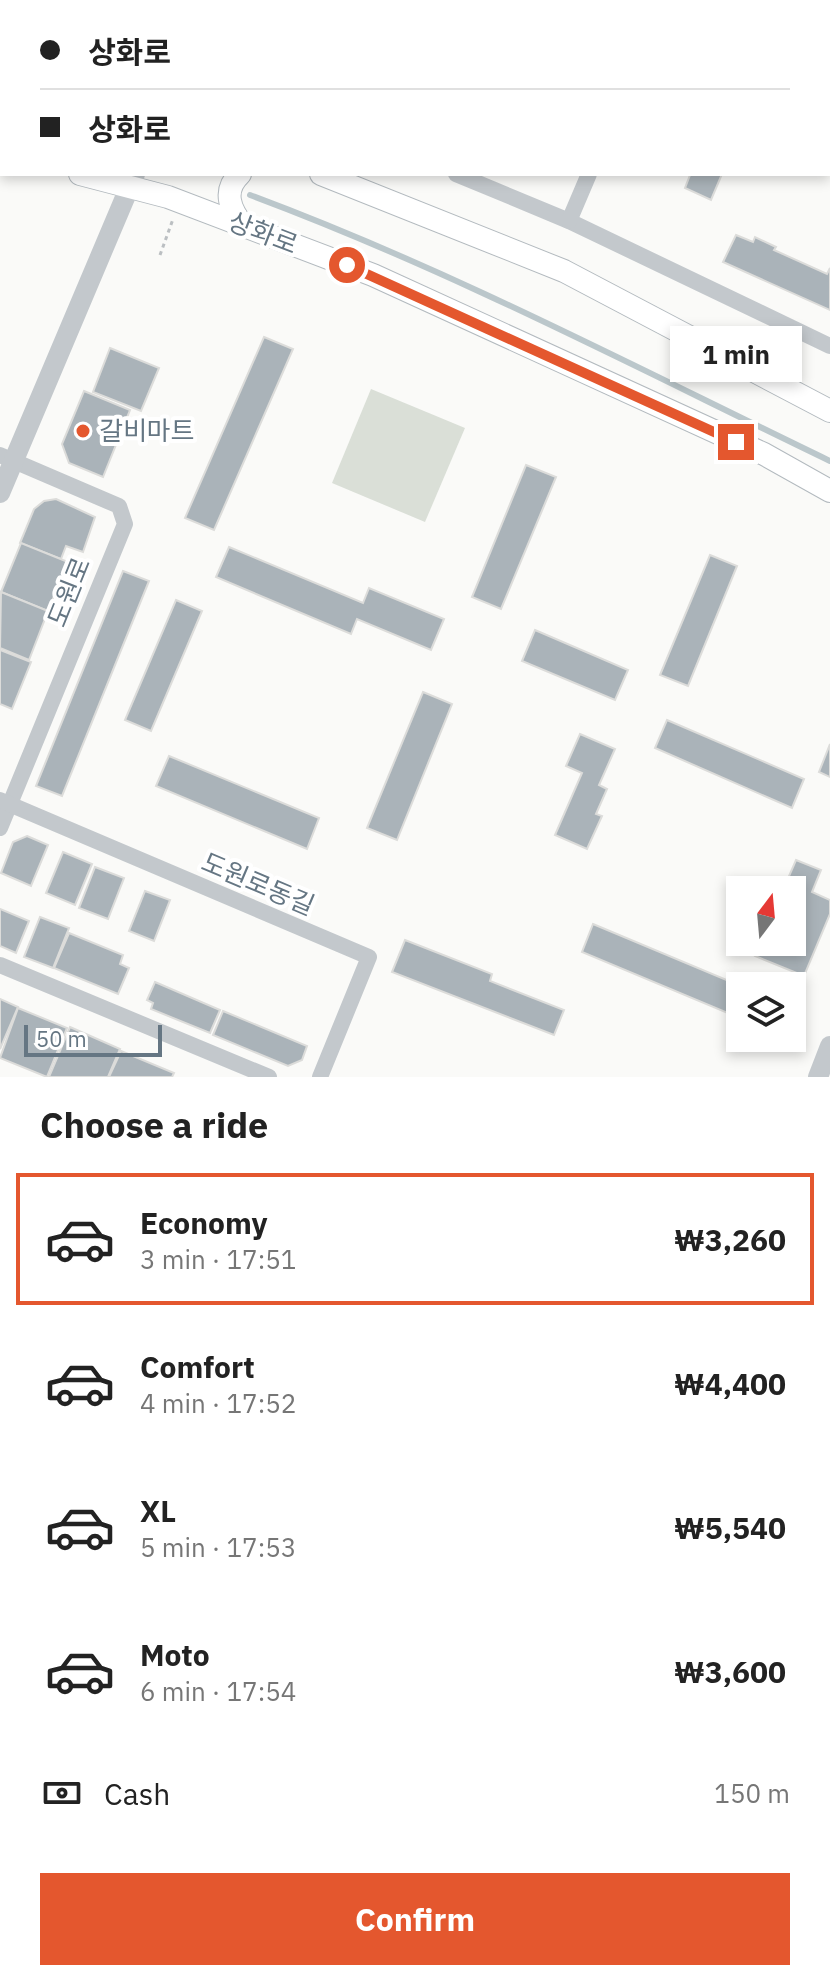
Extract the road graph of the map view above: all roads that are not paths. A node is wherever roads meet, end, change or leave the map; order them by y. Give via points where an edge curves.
1 (95, 176) edge
2 (238, 176) edge
3 (326, 176) edge
4 (467, 176) edge
5 (588, 176) edge
6 (132, 181) edge
7 (569, 221) junction
8 (243, 226) junction
9 (830, 346) edge
10 (830, 411) edge
11 (6, 458) edge
12 (830, 491) edge
13 (0, 493) edge
14 (5, 802) edge
15 (0, 828) edge
16 (0, 965) edge
17 (830, 1046) edge
18 (269, 1077) edge
19 (320, 1077) edge
20 (818, 1077) edge

1 - 6 main road, 상화로
2 - 8 main road via 228,197
3 - 10 main road via 564,271
4 - 7 street
5 - 7 street
6 - 8 main road, 상화로
6 - 11 street
7 - 9 street
8 - 12 main road, 상화로 via 373,275 764,454
11 - 13 street
11 - 14 street, 도원로 via 119,506 125,524
14 - 15 street
14 - 19 street, 도원로동길 via 369,957
16 - 18 street
17 - 20 street

